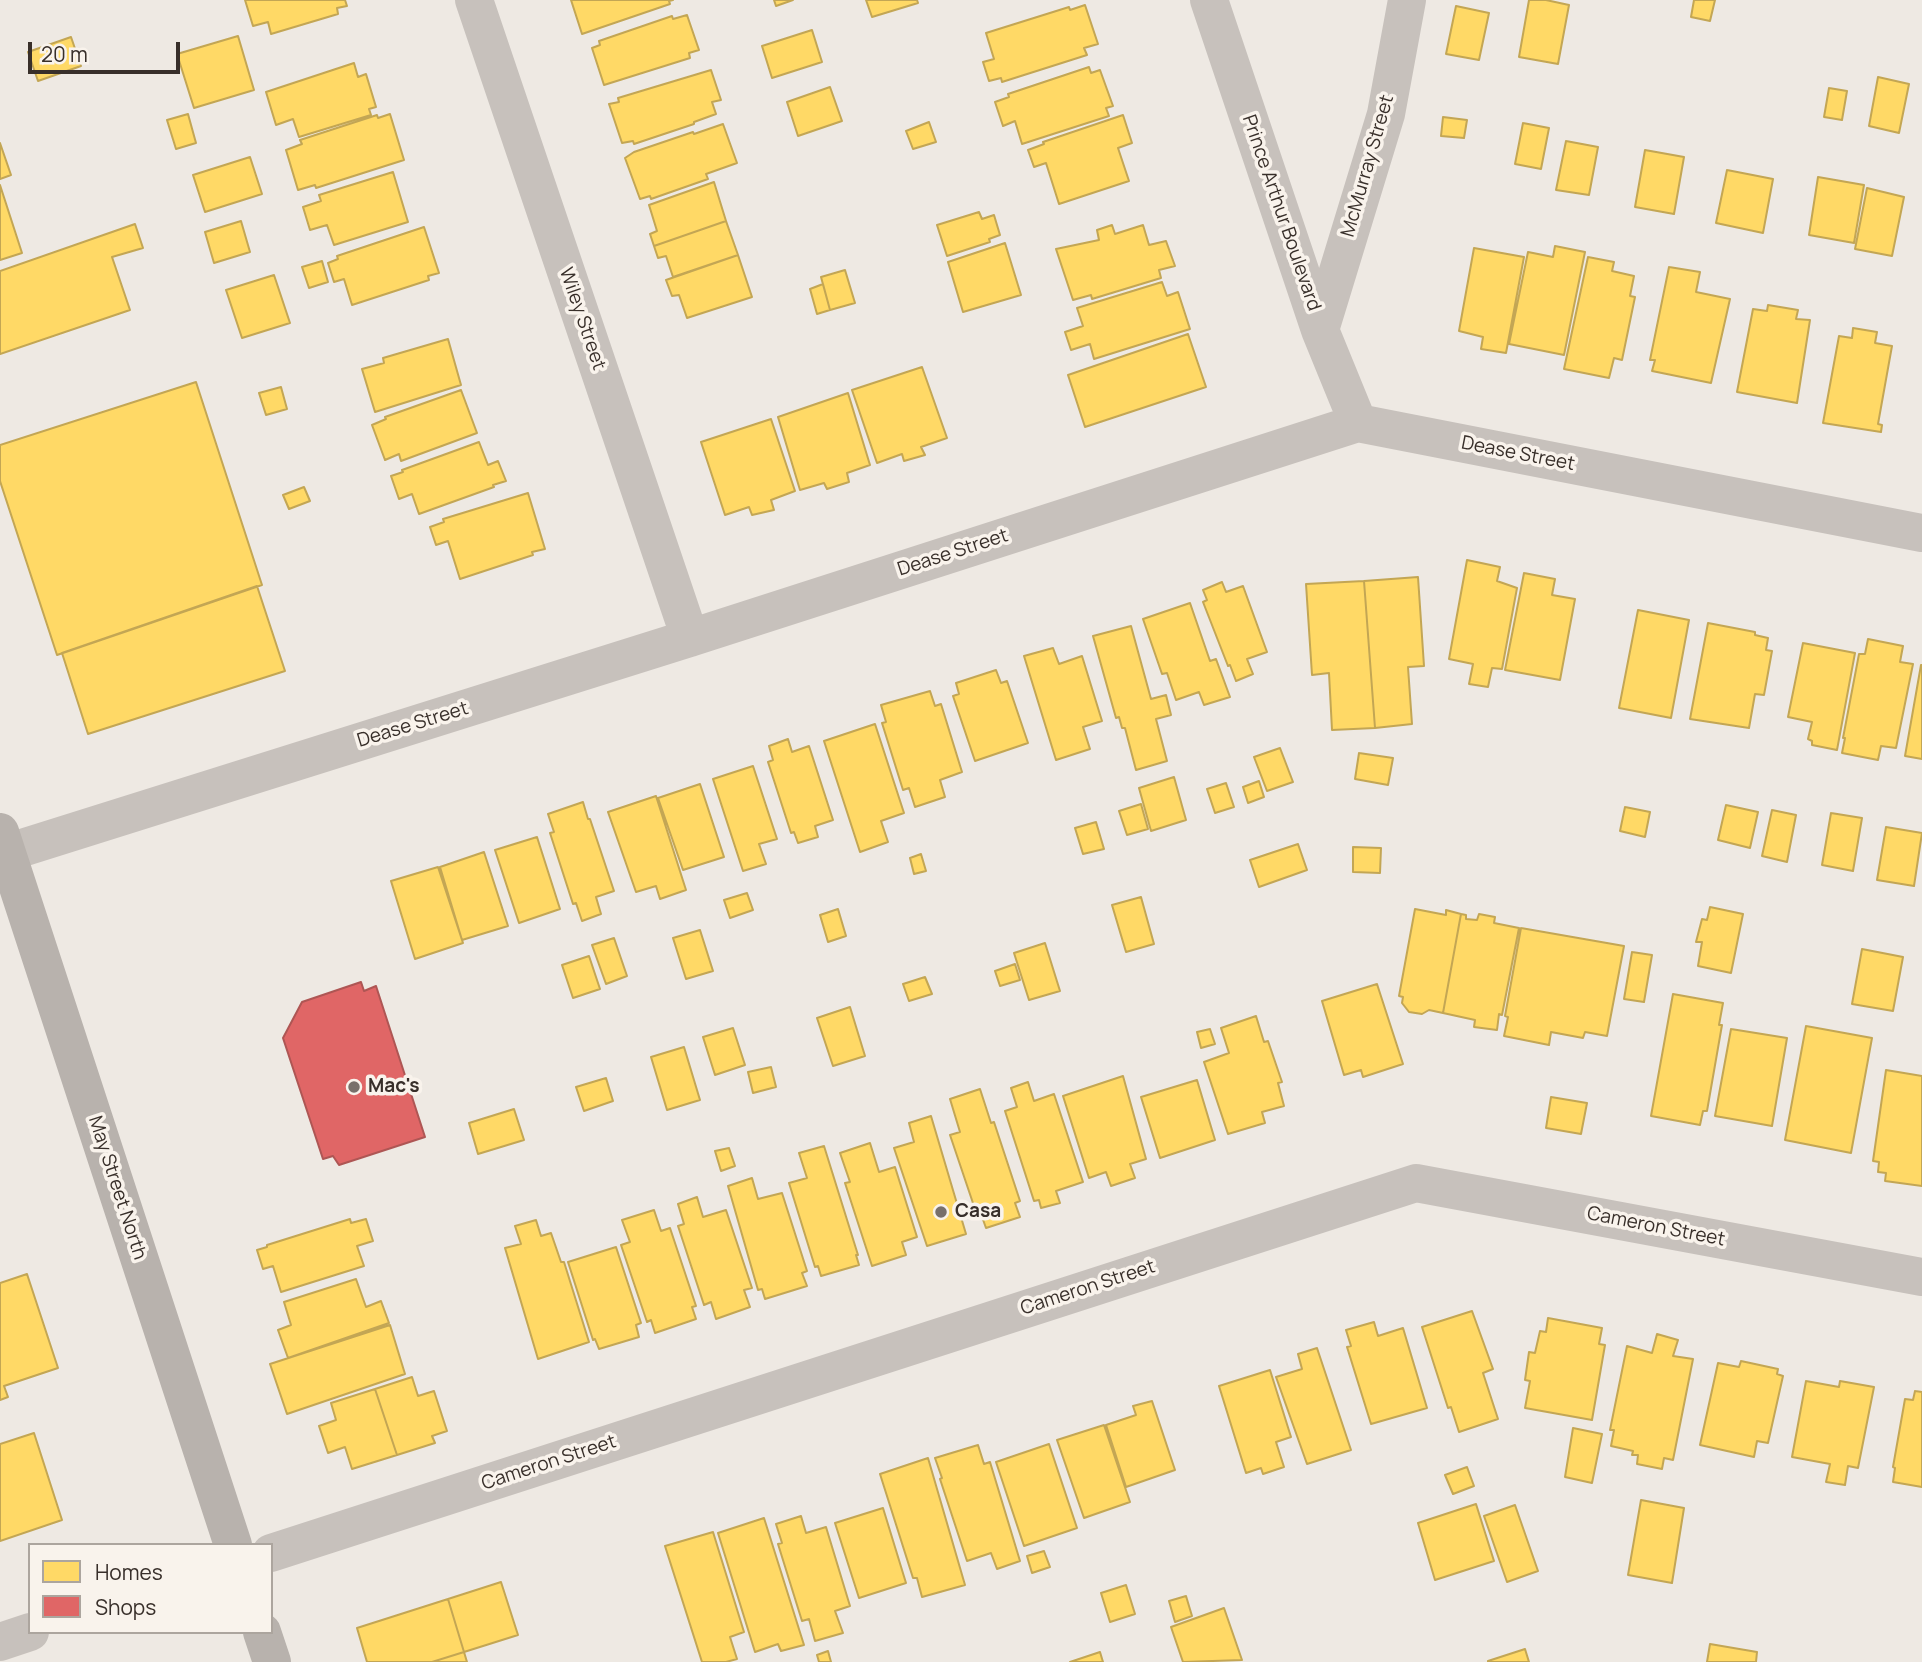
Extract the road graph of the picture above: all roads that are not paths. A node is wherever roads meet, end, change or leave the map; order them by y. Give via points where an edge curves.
1 (474, 0) edge
2 (1209, 0) edge
3 (1408, 0) edge
4 (1320, 330) junction
5 (1358, 423) junction
6 (1922, 533) edge
7 (690, 638) junction
8 (2, 847) edge
9 (1922, 1277) edge
10 (232, 1543) edge
11 (273, 1552) edge
12 (28, 1633) edge
13 (263, 1634) edge
14 (0, 1642) edge
15 (272, 1662) edge

1 - 7 street, Wiley Street
2 - 4 street, Prince Arthur Boulevard
3 - 4 street, McMurray Street via 1386,114
4 - 5 street, Prince Arthur Boulevard
5 - 6 street, Dease Street
5 - 7 street, Dease Street
7 - 8 street, Dease Street
8 - 10 main road, May Street North
9 - 11 street, Cameron Street via 1416,1183
12 - 14 street
13 - 15 main road

